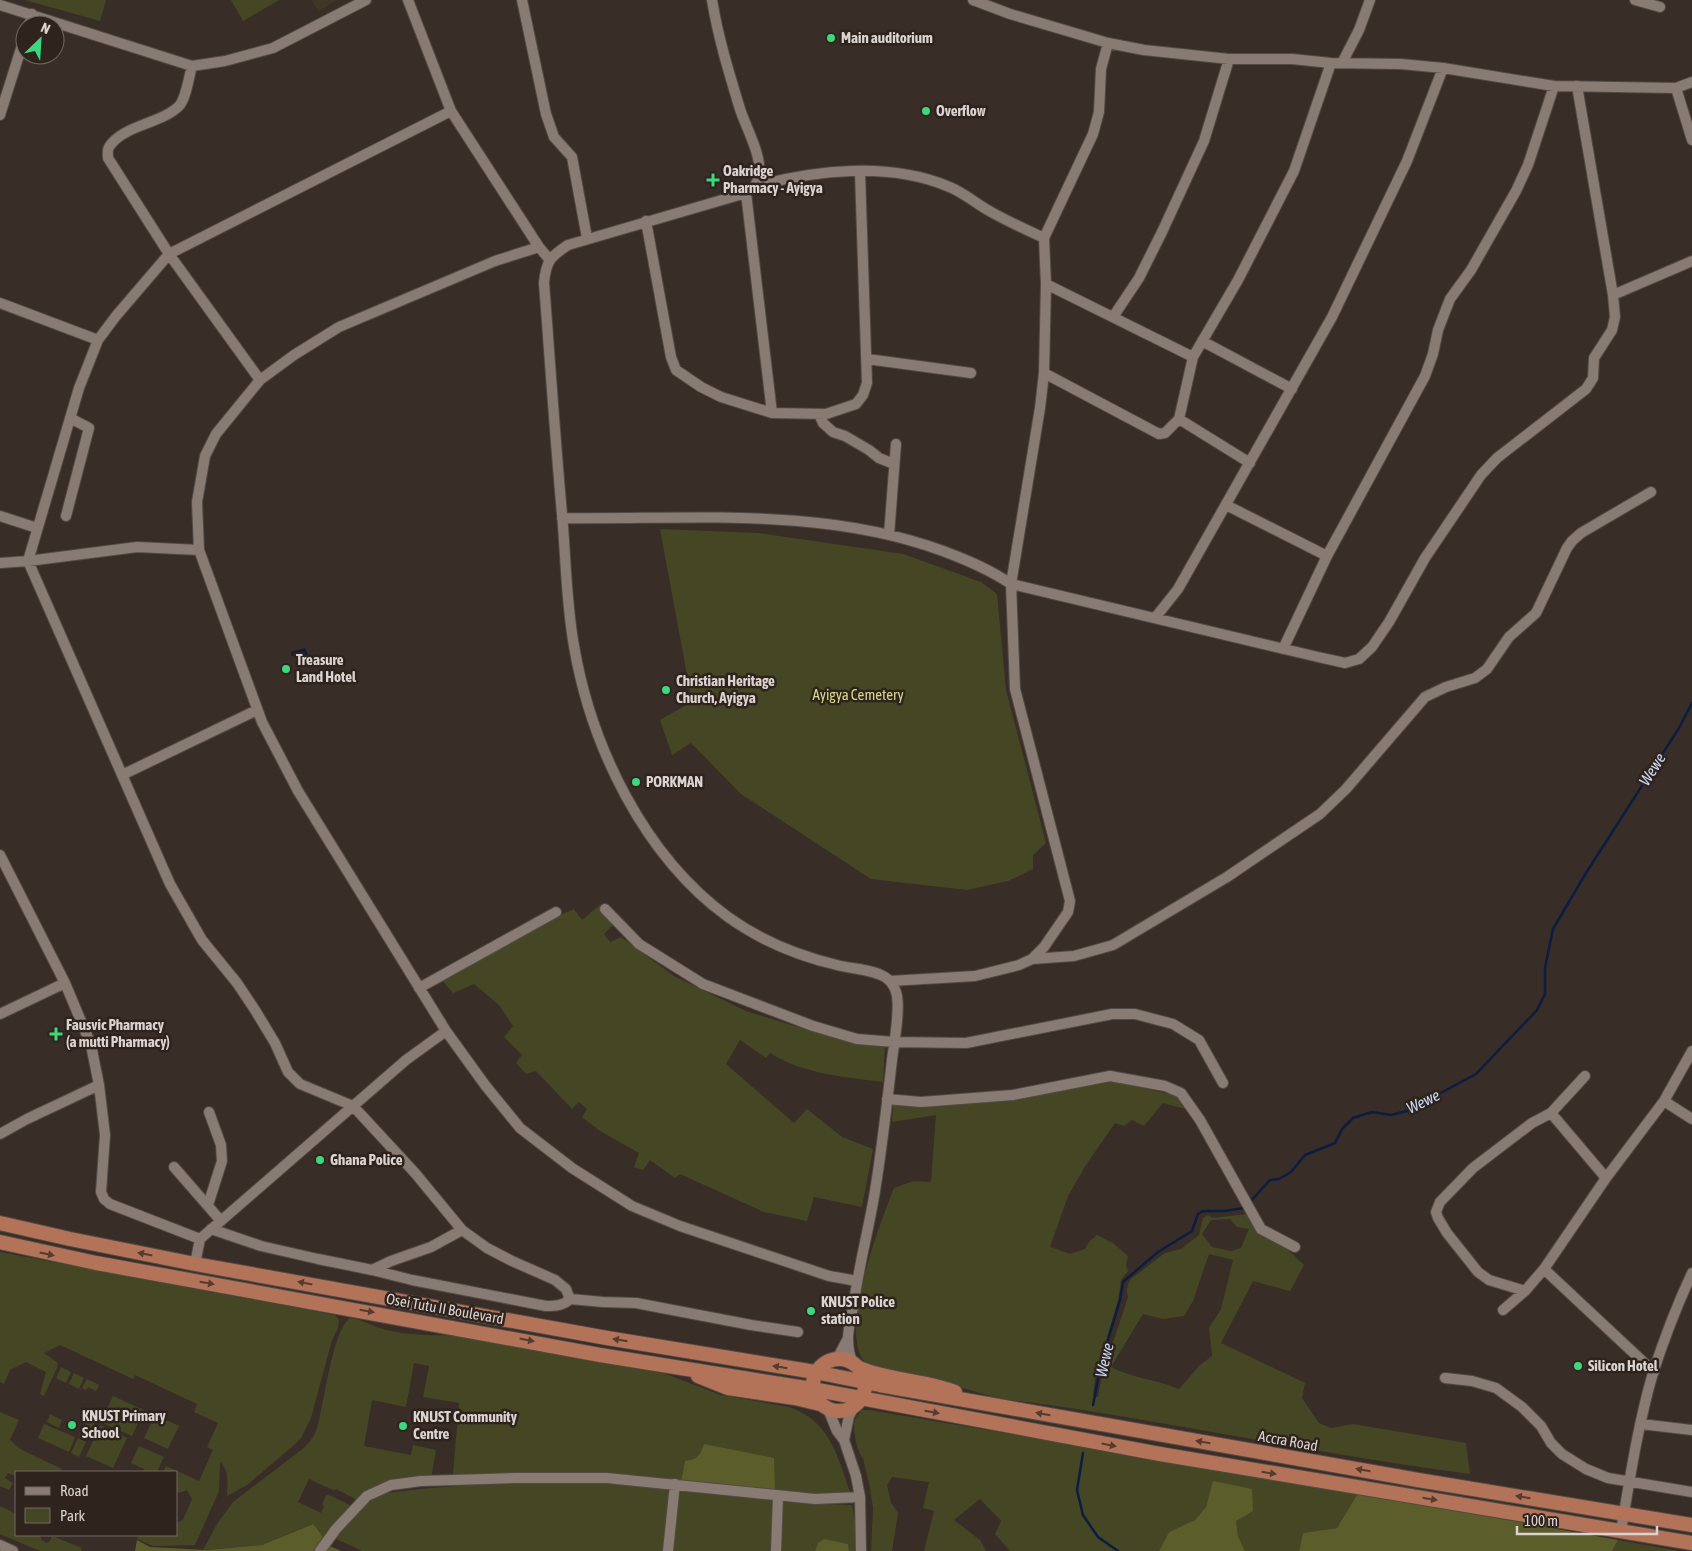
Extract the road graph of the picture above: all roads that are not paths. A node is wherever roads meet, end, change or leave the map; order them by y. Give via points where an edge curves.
1 (366, 0) edge
2 (408, 0) edge
3 (522, 0) edge
4 (712, 0) edge
5 (973, 0) edge
6 (1370, 0) edge
7 (1635, 0) edge
8 (4, 3) edge
9 (992, 4) edge
10 (1660, 7) dead end
11 (32, 14) joint
12 (1108, 42) junction
13 (1229, 59) junction
14 (1336, 63) junction
15 (16, 65) edge
16 (192, 66) junction
17 (1443, 68) junction
18 (1692, 82) edge
19 (1554, 86) junction
20 (1578, 86) junction
21 (1676, 88) junction
22 (452, 111) junction
23 (0, 115) edge
24 (1692, 140) edge
25 (860, 172) junction
26 (756, 186) junction
27 (746, 193) junction
28 (646, 221) junction
29 (587, 238) junction
30 (1044, 238) junction
31 (539, 247) junction
32 (169, 254) junction
33 (549, 259) junction
34 (1692, 261) edge
35 (1046, 284) junction
36 (1613, 295) junction
37 (0, 303) edge
38 (1113, 318) junction
39 (98, 340) junction
40 (1202, 341) junction
41 (1193, 357) junction
42 (867, 359) junction
43 (971, 373) dead end
44 (1044, 373) junction
45 (260, 380) junction
46 (1292, 389) junction
47 (772, 413) junction
48 (819, 414) junction
49 (70, 418) junction
50 (1180, 419) junction
51 (896, 444) dead end
52 (1250, 463) junction
53 (894, 464) junction
54 (1651, 492) dead end
55 (1226, 505) junction
56 (0, 516) edge
57 (66, 516) dead end
58 (562, 518) junction
59 (37, 528) junction
60 (889, 535) junction
61 (199, 550) junction
62 (1328, 556) junction
63 (28, 562) junction
64 (0, 564) edge
65 (1011, 584) junction
66 (1155, 618) junction
67 (1284, 649) junction
68 (258, 710) junction
69 (122, 775) junction
70 (0, 855) edge
71 (605, 910) dead end
72 (556, 912) dead end
73 (1032, 959) junction
74 (890, 981) junction
75 (65, 983) junction
76 (419, 988) junction
77 (0, 1014) edge
78 (446, 1031) junction
79 (894, 1042) junction
80 (1692, 1051) edge
81 (1585, 1076) dead end
82 (1223, 1082) dead end
83 (98, 1085) junction
84 (887, 1099) junction
85 (1664, 1101) junction
86 (353, 1106) junction
87 (209, 1112) dead end
88 (1550, 1113) junction
89 (1692, 1119) edge
90 (0, 1134) edge
91 (174, 1167) dead end
92 (1606, 1178) junction
93 (208, 1206) junction
94 (221, 1221) junction
95 (0, 1223) edge
96 (211, 1229) junction
97 (462, 1230) junction
98 (200, 1239) junction
99 (1, 1243) edge
100 (1295, 1247) dead end
101 (195, 1264) junction
102 (372, 1270) junction
103 (1544, 1270) junction
104 (1692, 1273) edge
105 (857, 1281) junction
106 (1525, 1291) junction
107 (570, 1298) junction
108 (1503, 1310) dead end
109 (798, 1332) dead end
110 (848, 1338) junction
111 (837, 1359) junction
112 (856, 1366) junction
113 (679, 1368) junction
114 (815, 1372) junction
115 (1654, 1372) junction
116 (1445, 1378) dead end
117 (865, 1382) junction
118 (880, 1385) joint
119 (812, 1389) junction
120 (858, 1403) junction
121 (988, 1404) junction
122 (824, 1407) junction
123 (1641, 1424) junction
124 (1692, 1430) edge
125 (844, 1440) junction
126 (1630, 1481) junction
127 (675, 1484) junction
128 (1692, 1492) edge
129 (778, 1496) junction
130 (860, 1497) junction
131 (1624, 1514) junction
132 (1692, 1526) edge
133 (1621, 1530) junction
134 (1692, 1543) edge
135 (0, 1546) edge
136 (13, 1551) edge
137 (320, 1551) edge
138 (668, 1551) edge
139 (776, 1551) edge
140 (861, 1551) edge

1 - 16 street via 273,48
2 - 22 street
3 - 29 street via 546,114 554,137 572,157
4 - 26 street via 723,54 758,160
5 - 9 street
6 - 14 street via 1359,30
7 - 10 street
8 - 11 street
9 - 12 street
11 - 16 street
12 - 13 street via 1144,50
12 - 30 street via 1101,69 1099,112 1092,134
13 - 14 street
13 - 38 street via 1204,141 1142,270
14 - 17 street
14 - 40 street via 1294,171 1238,280
15 - 23 street
16 - 32 street via 181,105 170,114 124,134 109,146 108,151 108,158
17 - 19 street
17 - 46 street via 1407,162 1332,317
18 - 21 street
19 - 20 street
19 - 62 street via 1524,174 1471,270 1450,299 1425,376
20 - 21 street
20 - 36 street
21 - 24 street
22 - 31 street
22 - 32 street
25 - 26 street via 794,176
25 - 30 street via 901,174 948,186
25 - 42 street
26 - 27 street
27 - 28 street
27 - 47 street
28 - 29 street
28 - 47 street via 676,370 720,397
29 - 33 street via 568,245
30 - 35 street
31 - 33 street
31 - 45 street via 494,261 339,327 294,354
32 - 39 street
32 - 45 street
33 - 58 street via 544,283
34 - 36 street
35 - 38 street
35 - 44 street
36 - 67 street via 1615,317 1612,330 1594,358 1593,378 1586,389 1497,458 1481,475 1425,558 1372,647 1359,659 1345,663
37 - 39 street
38 - 41 street
39 - 49 street via 78,388
40 - 41 street
40 - 46 street
41 - 50 street
42 - 43 street
42 - 48 street via 868,383 856,404
44 - 50 street via 1159,434 1165,433
44 - 65 street
45 - 61 street via 216,434 205,456 197,502
46 - 52 street
47 - 48 street
48 - 53 street via 833,432
49 - 57 street via 88,428
49 - 59 street
50 - 52 street
51 - 53 street
52 - 55 street
53 - 60 street
54 - 73 street via 1572,541 1536,613 1509,637 1487,670 1475,678 1425,697 1346,789 1320,814 1226,877 1113,944 1074,956
55 - 62 street
55 - 66 street via 1178,589
56 - 59 street
58 - 60 street via 762,518 862,528
58 - 74 street via 570,620 580,673 600,739 645,829 683,878 731,919 796,953 877,974
59 - 63 street
60 - 65 street via 917,541 988,568
61 - 63 street via 137,547
61 - 68 street
62 - 67 street
63 - 64 street
63 - 69 street
65 - 66 street
65 - 73 street via 1015,689 1070,901 1068,912
66 - 67 street
68 - 69 street
68 - 76 street via 298,791
69 - 86 street via 170,884 202,940 255,1010 288,1072 300,1084
70 - 75 street
71 - 79 street via 639,944 703,984 813,1026 857,1039
72 - 76 street
73 - 74 street via 975,976
74 - 79 street via 898,1000
75 - 77 street
75 - 83 street via 91,1045
76 - 78 street
78 - 86 street via 406,1060
78 - 105 street via 520,1128 572,1168 632,1206 680,1226
79 - 82 street via 966,1042 1112,1014 1135,1014 1173,1024 1199,1040
79 - 84 street
80 - 85 street
81 - 88 street
83 - 90 street
83 - 98 street via 105,1135 101,1192 104,1199
84 - 100 street via 921,1102 1013,1095 1110,1076 1165,1086 1181,1093 1261,1229
84 - 105 street via 875,1192
85 - 89 street
85 - 92 street
86 - 94 street
86 - 97 street
87 - 93 street via 222,1161
88 - 92 street
88 - 106 street via 1473,1168 1440,1202 1436,1212 1447,1233 1478,1272 1490,1280
91 - 93 street
92 - 103 street
93 - 94 street
94 - 96 street
101 -> 95 highway, Osei Tutu II Boulevard
96 - 98 street
96 - 102 street via 261,1246
97 - 102 street via 431,1247
97 - 107 street via 495,1253 555,1280 566,1289
98 - 101 street
99 -> 113 highway, Osei Tutu II Boulevard via 105,1265
114 -> 101 highway, Osei Tutu II Boulevard
102 - 107 street via 546,1306 558,1306
103 - 106 street
103 - 115 street
104 - 115 street
105 - 110 street
106 - 108 street
107 - 109 street via 636,1303
110 - 111 street
110 - 112 street via 849,1355
111 - 112 highway via 846,1359
111 - 114 highway via 828,1361
112 - 117 highway
112 - 121 highway via 874,1374 936,1385
113 - 119 highway, Osei Tutu II Boulevard
113 - 122 highway via 728,1388 795,1398
114 - 117 highway, Osei Tutu II Boulevard
114 - 119 highway
115 - 123 street
116 - 126 street via 1496,1388 1522,1407 1562,1454 1608,1478
117 - 118 highway, Osei Tutu II Boulevard
117 - 120 highway
118 - 121 highway, Accra Road
119 - 120 highway, Osei Tutu II Boulevard
119 - 122 highway
120 - 122 highway via 841,1412
120 - 125 street via 849,1416
120 -> 133 highway, Osei Tutu II Boulevard via 884,1404 1160,1454
131 -> 121 highway, Accra Road
122 - 125 street
123 - 124 street
123 - 126 street
125 - 130 street
126 - 128 street
126 - 131 street
127 - 129 street
127 - 137 street via 607,1478 515,1478 391,1485 367,1496
127 - 138 street
129 - 130 street via 815,1500
129 - 139 street
130 - 140 street
131 - 132 highway, Accra Road
131 - 133 street
133 - 134 highway
135 - 136 street

